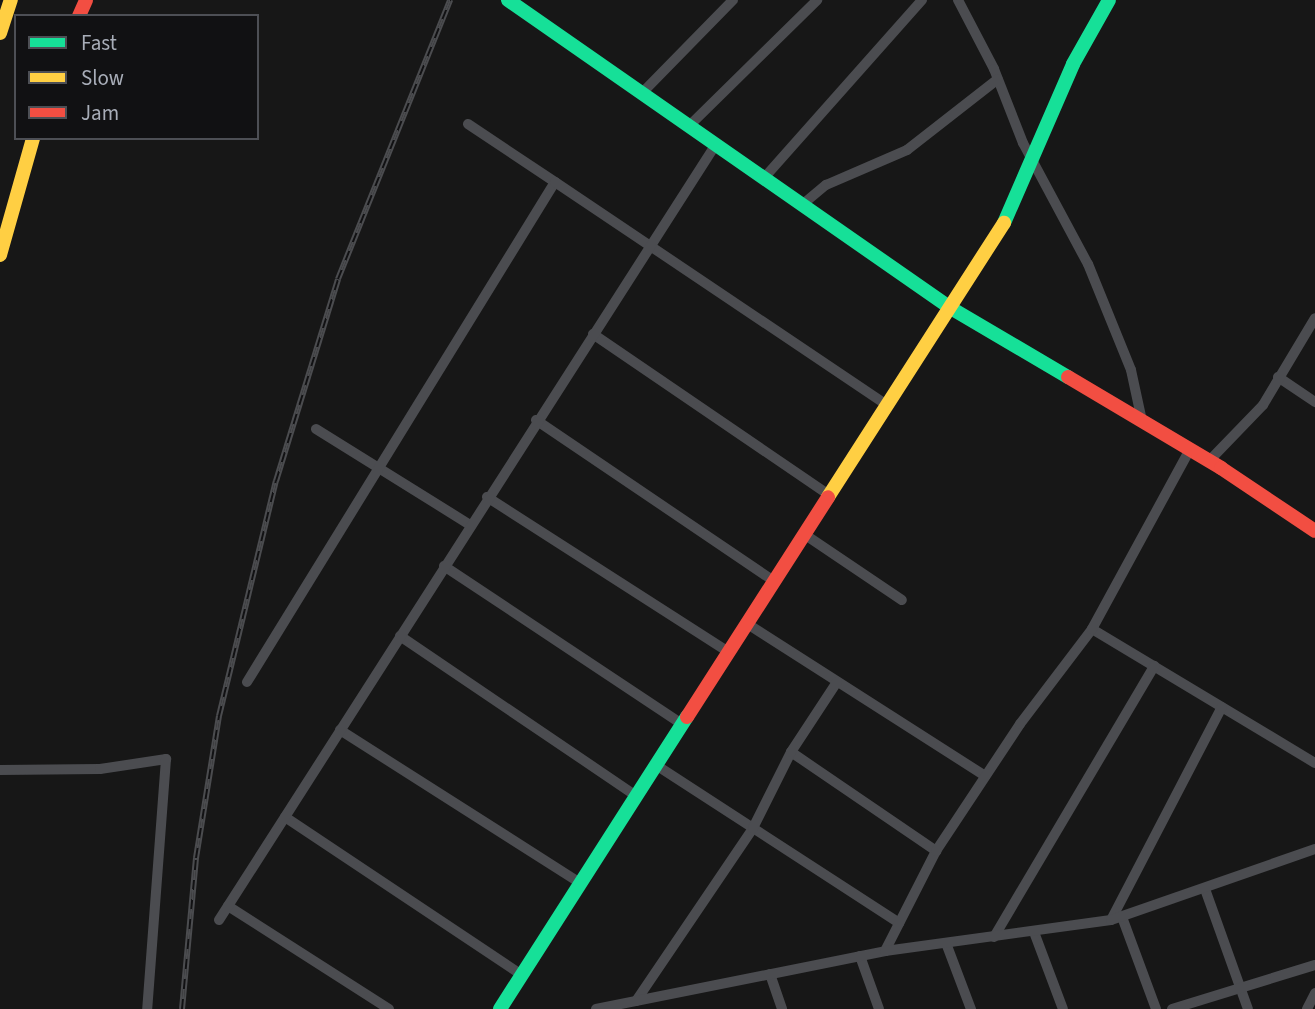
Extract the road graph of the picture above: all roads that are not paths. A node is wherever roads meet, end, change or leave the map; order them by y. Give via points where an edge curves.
1 (11, 0) edge
2 (508, 0) edge
3 (733, 0) edge
4 (817, 0) edge
5 (922, 0) edge
6 (957, 0) edge
7 (1109, 0) edge
8 (0, 33) edge
9 (998, 79) junction
10 (642, 93) junction
11 (468, 124) dead end
12 (689, 126) junction
13 (32, 140) edge
14 (716, 144) junction
15 (1032, 160) junction
16 (764, 178) junction
17 (555, 182) junction
18 (803, 204) junction
19 (653, 245) junction
20 (0, 254) edge
21 (949, 307) junction
22 (1315, 318) edge
23 (593, 334) junction
24 (1278, 377) junction
25 (1315, 402) edge
26 (887, 405) junction
27 (536, 420) junction
28 (1142, 421) junction
29 (316, 429) dead end
30 (1189, 449) junction
31 (1209, 461) junction
32 (381, 469) junction
33 (829, 495) junction
34 (487, 497) junction
35 (470, 524) junction
36 (1315, 531) edge
37 (804, 534) junction
38 (444, 566) junction
39 (774, 581) junction
40 (902, 600) dead end
41 (747, 624) junction
42 (1092, 629) junction
43 (400, 636) junction
44 (728, 652) junction
45 (1154, 666) junction
46 (247, 682) dead end
47 (837, 682) junction
48 (1222, 707) junction
49 (682, 724) junction
50 (340, 730) junction
51 (791, 752) junction
52 (1315, 762) edge
53 (656, 765) junction
54 (0, 770) edge
55 (985, 776) junction
56 (636, 796) junction
57 (285, 817) junction
58 (752, 828) junction
59 (1315, 849) edge
60 (936, 851) junction
61 (580, 883) junction
62 (1205, 889) junction
63 (228, 906) junction
64 (1117, 918) junction
65 (219, 920) dead end
66 (899, 923) junction
67 (1034, 932) junction
68 (994, 937) junction
69 (946, 943) junction
70 (885, 951) junction
71 (860, 956) junction
72 (1315, 965) edge
73 (770, 974) junction
74 (522, 975) junction
75 (1240, 988) junction
76 (1315, 993) edge
77 (652, 998) junction
78 (636, 1001) junction
79 (147, 1009) edge
80 (389, 1009) edge
81 (500, 1009) edge
82 (596, 1009) edge
83 (656, 1009) edge
84 (782, 1009) edge
85 (879, 1009) edge
86 (971, 1009) edge
87 (1063, 1009) edge
88 (1156, 1009) edge
89 (1172, 1009) edge
90 (1248, 1009) edge
91 (1307, 1009) edge

1 - 8 main road
2 - 10 main road
3 - 10 street
4 - 12 street
5 - 16 street
6 - 9 street
7 - 15 main road via 1073,64
9 - 15 street
9 - 18 street via 907,150 826,185
10 - 12 main road
11 - 17 street
12 - 14 main road
13 - 20 main road
14 - 16 main road
14 - 19 street
15 - 21 main road via 1009,215
15 - 28 street via 1088,264 1131,370
16 - 18 main road
17 - 19 street
17 - 32 street
18 - 21 main road
19 - 23 street
19 - 26 street
21 - 26 main road
21 - 28 main road
22 - 24 street
23 - 27 street
23 - 33 street
24 - 25 street
24 - 31 street via 1263,405
26 - 33 main road
27 - 34 street
27 - 39 street
28 - 30 main road
29 - 32 street
30 - 31 main road
30 - 42 street
31 - 36 main road
32 - 35 street
32 - 46 street
33 - 37 main road
34 - 35 street
34 - 44 street
35 - 38 street
37 - 39 main road
37 - 40 street
38 - 43 street
38 - 49 street
39 - 41 main road
41 - 44 main road
41 - 47 street
42 - 45 street
42 - 55 street
43 - 50 street
43 - 56 street
44 - 49 main road
45 - 48 street
45 - 68 street
47 - 51 street
47 - 55 street
48 - 52 street
48 - 64 street
49 - 53 main road
50 - 57 street
50 - 61 street
51 - 58 street
51 - 60 street
53 - 56 main road
53 - 58 street
54 - 79 street via 100,769 166,759
55 - 60 street
56 - 61 main road
57 - 63 street
57 - 74 street
58 - 66 street
58 - 78 street
59 - 62 street
60 - 66 street
61 - 74 main road
62 - 64 street
62 - 75 street
63 - 65 street
63 - 80 street
64 - 67 street
64 - 88 street
66 - 70 street
67 - 68 street
67 - 87 street
68 - 69 street
69 - 70 street
69 - 86 street
70 - 71 street
71 - 73 street
71 - 85 street
72 - 75 street
73 - 77 street
73 - 84 street
74 - 81 main road
75 - 89 street
75 - 90 street
76 - 91 street
77 - 78 street
77 - 83 street
78 - 82 street

